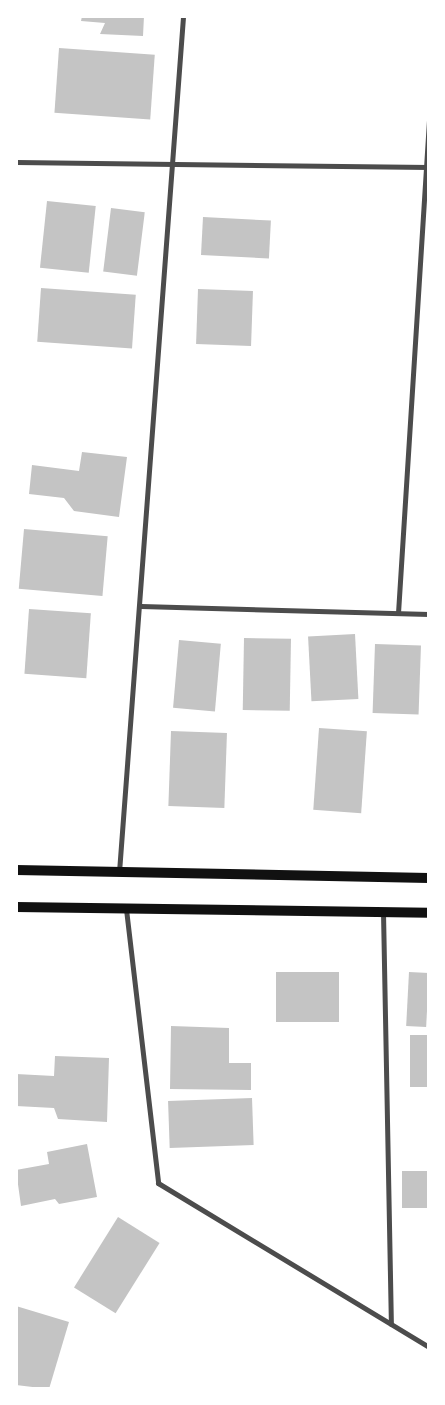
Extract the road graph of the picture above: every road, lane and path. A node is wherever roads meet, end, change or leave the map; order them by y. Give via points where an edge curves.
1 (183, 16) edge
2 (429, 115) edge
3 (16, 162) edge
4 (173, 164) junction
5 (427, 167) edge
6 (141, 606) junction
7 (398, 613) junction
8 (429, 614) edge
9 (16, 870) edge
10 (120, 872) junction
11 (429, 878) edge
12 (16, 907) edge
13 (126, 909) junction
14 (384, 912) junction
15 (429, 913) edge
16 (390, 1324) junction
17 (429, 1347) edge

1 - 4 street
2 - 5 street
3 - 4 street
4 - 5 street
4 - 6 street
5 - 7 street
6 - 7 street
6 - 10 street
7 - 8 street
9 - 10 main road
10 - 11 main road
12 - 13 main road
13 - 14 main road
13 - 16 street via 158,1183
14 - 15 main road
14 - 16 street
16 - 17 street

